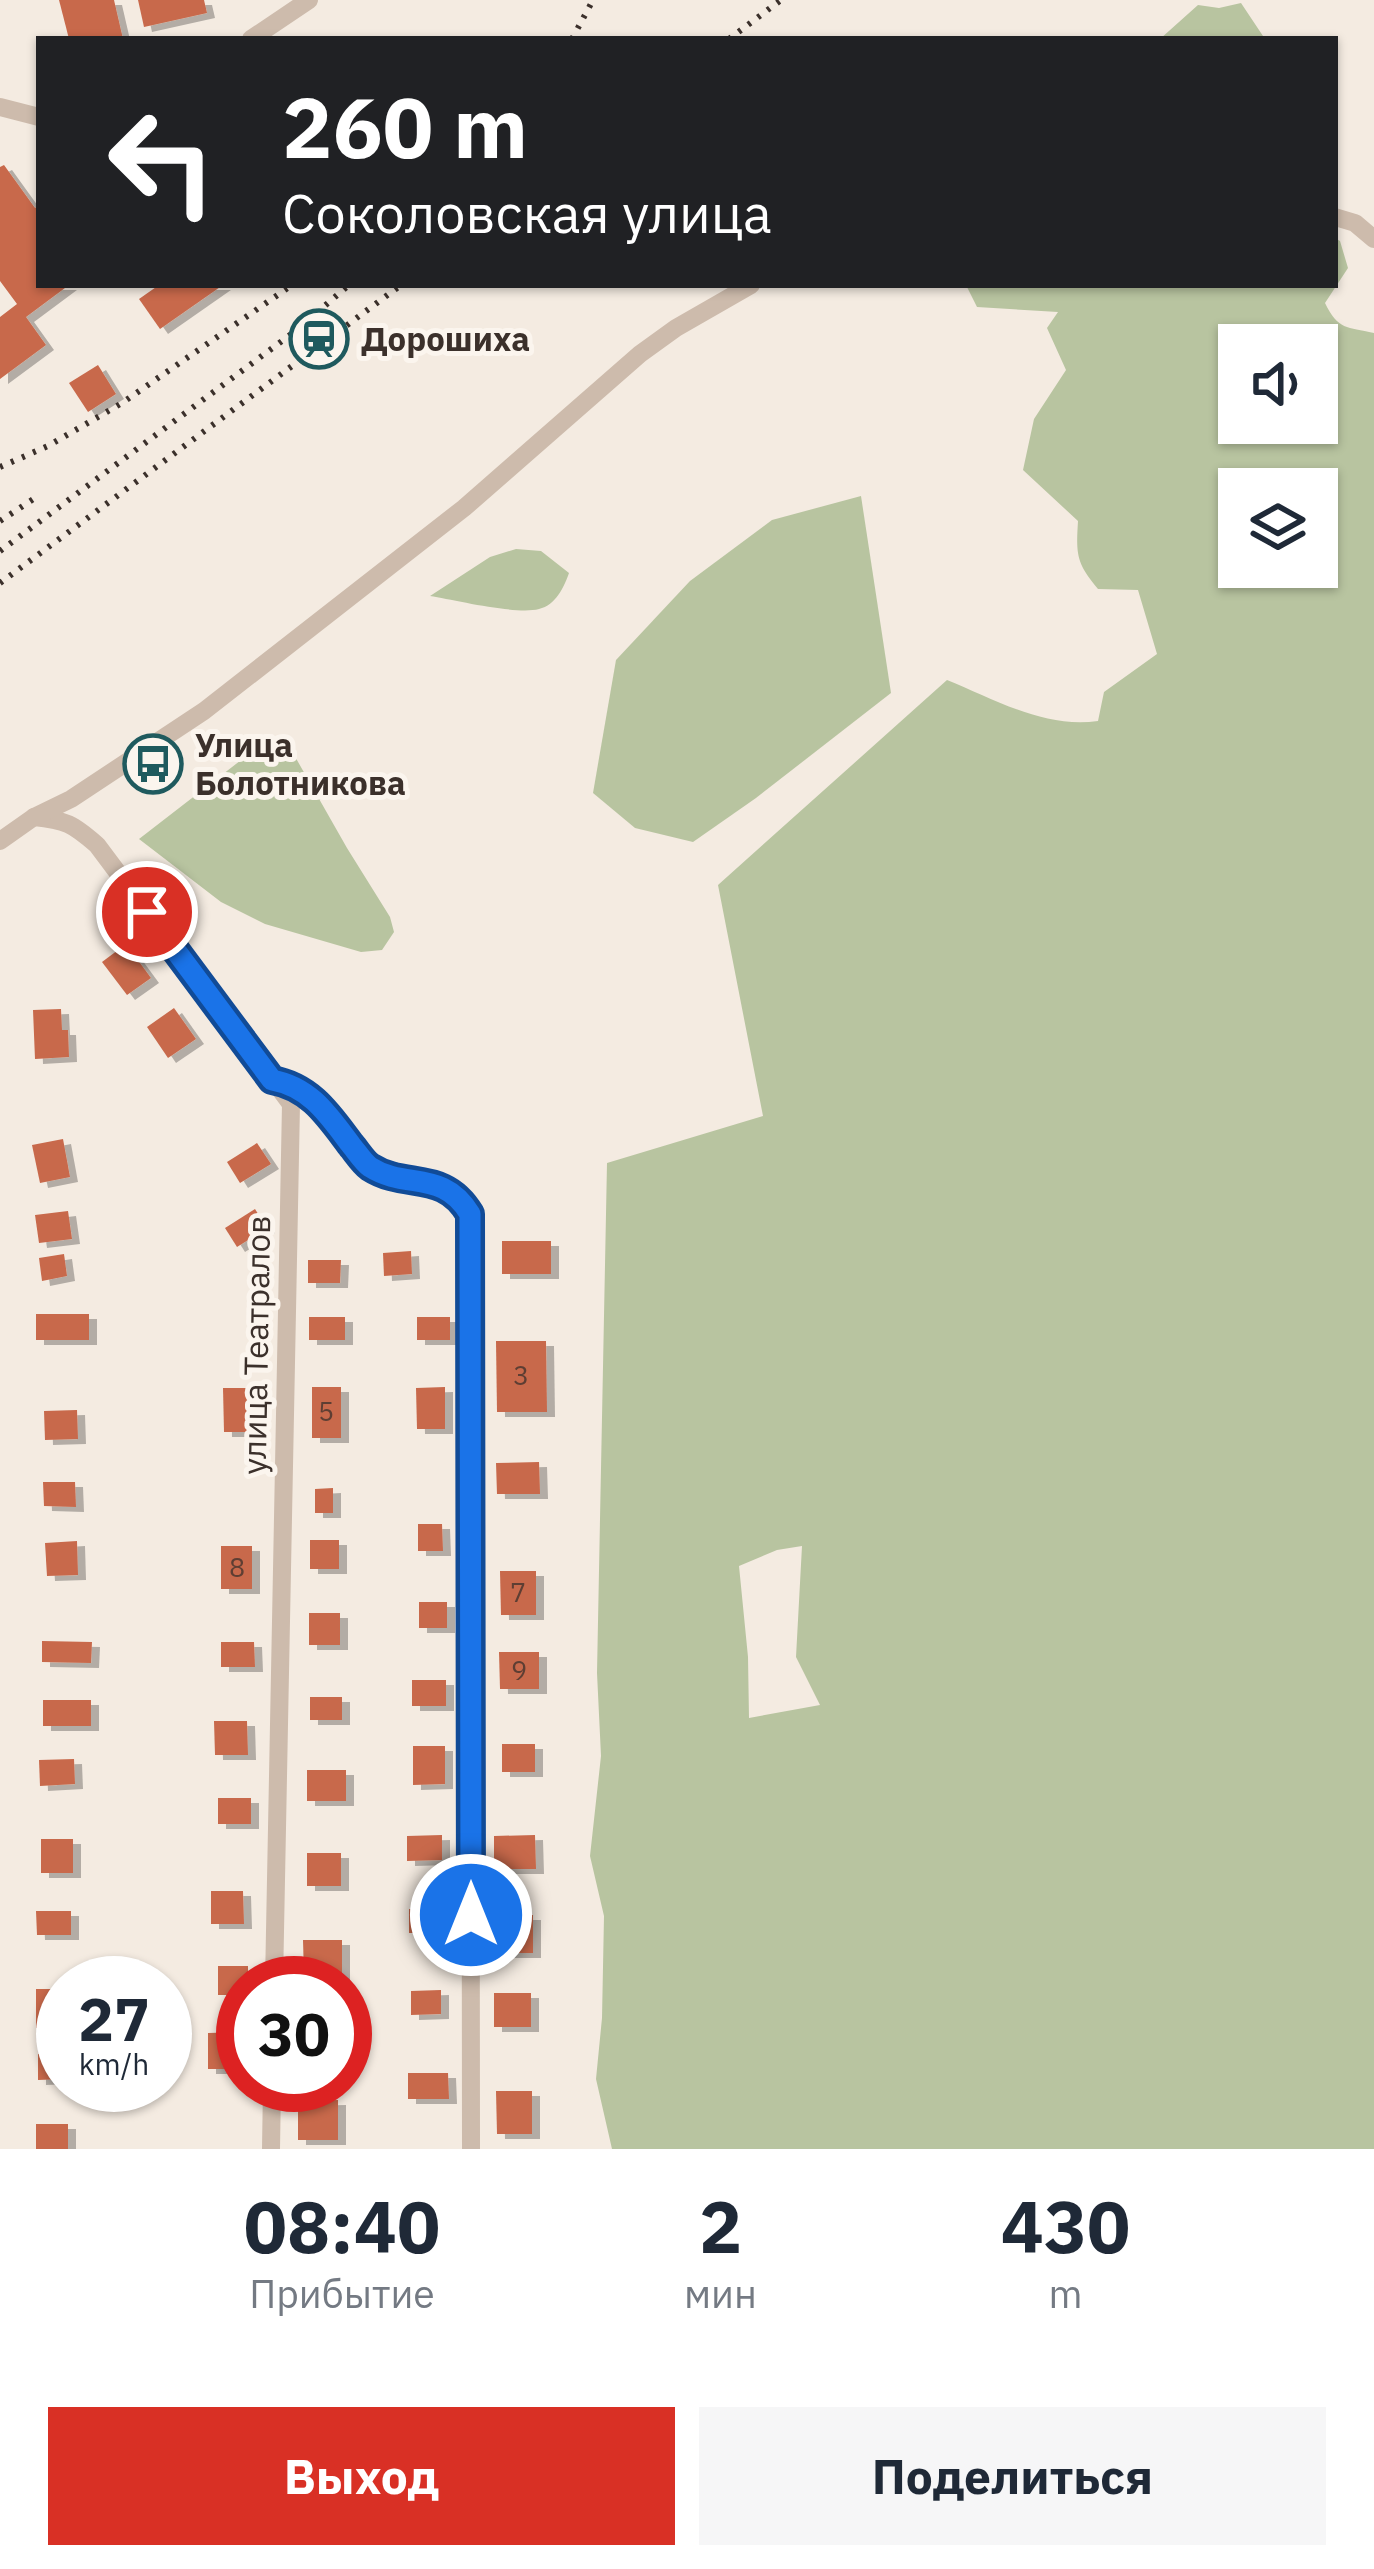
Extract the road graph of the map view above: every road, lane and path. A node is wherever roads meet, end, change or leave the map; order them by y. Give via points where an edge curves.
1 (309, 0) edge
2 (255, 36) edge
3 (0, 106) edge
4 (36, 116) edge
5 (1338, 218) edge
6 (1374, 239) edge
7 (746, 288) edge
8 (34, 817) junction
9 (0, 841) edge
10 (272, 1080) junction
11 (275, 1956) edge
12 (272, 2112) edge
13 (271, 2149) edge
14 (471, 2149) edge

1 - 2 street
3 - 4 street
5 - 6 street
7 - 8 street via 640,354 464,508 204,711
8 - 9 street
8 - 10 street, улица Театралов via 61,819 97,845
10 - 11 street, улица Театралов via 291,1105
10 - 14 street via 314,1098 367,1166 441,1185 470,1214
12 - 13 street

